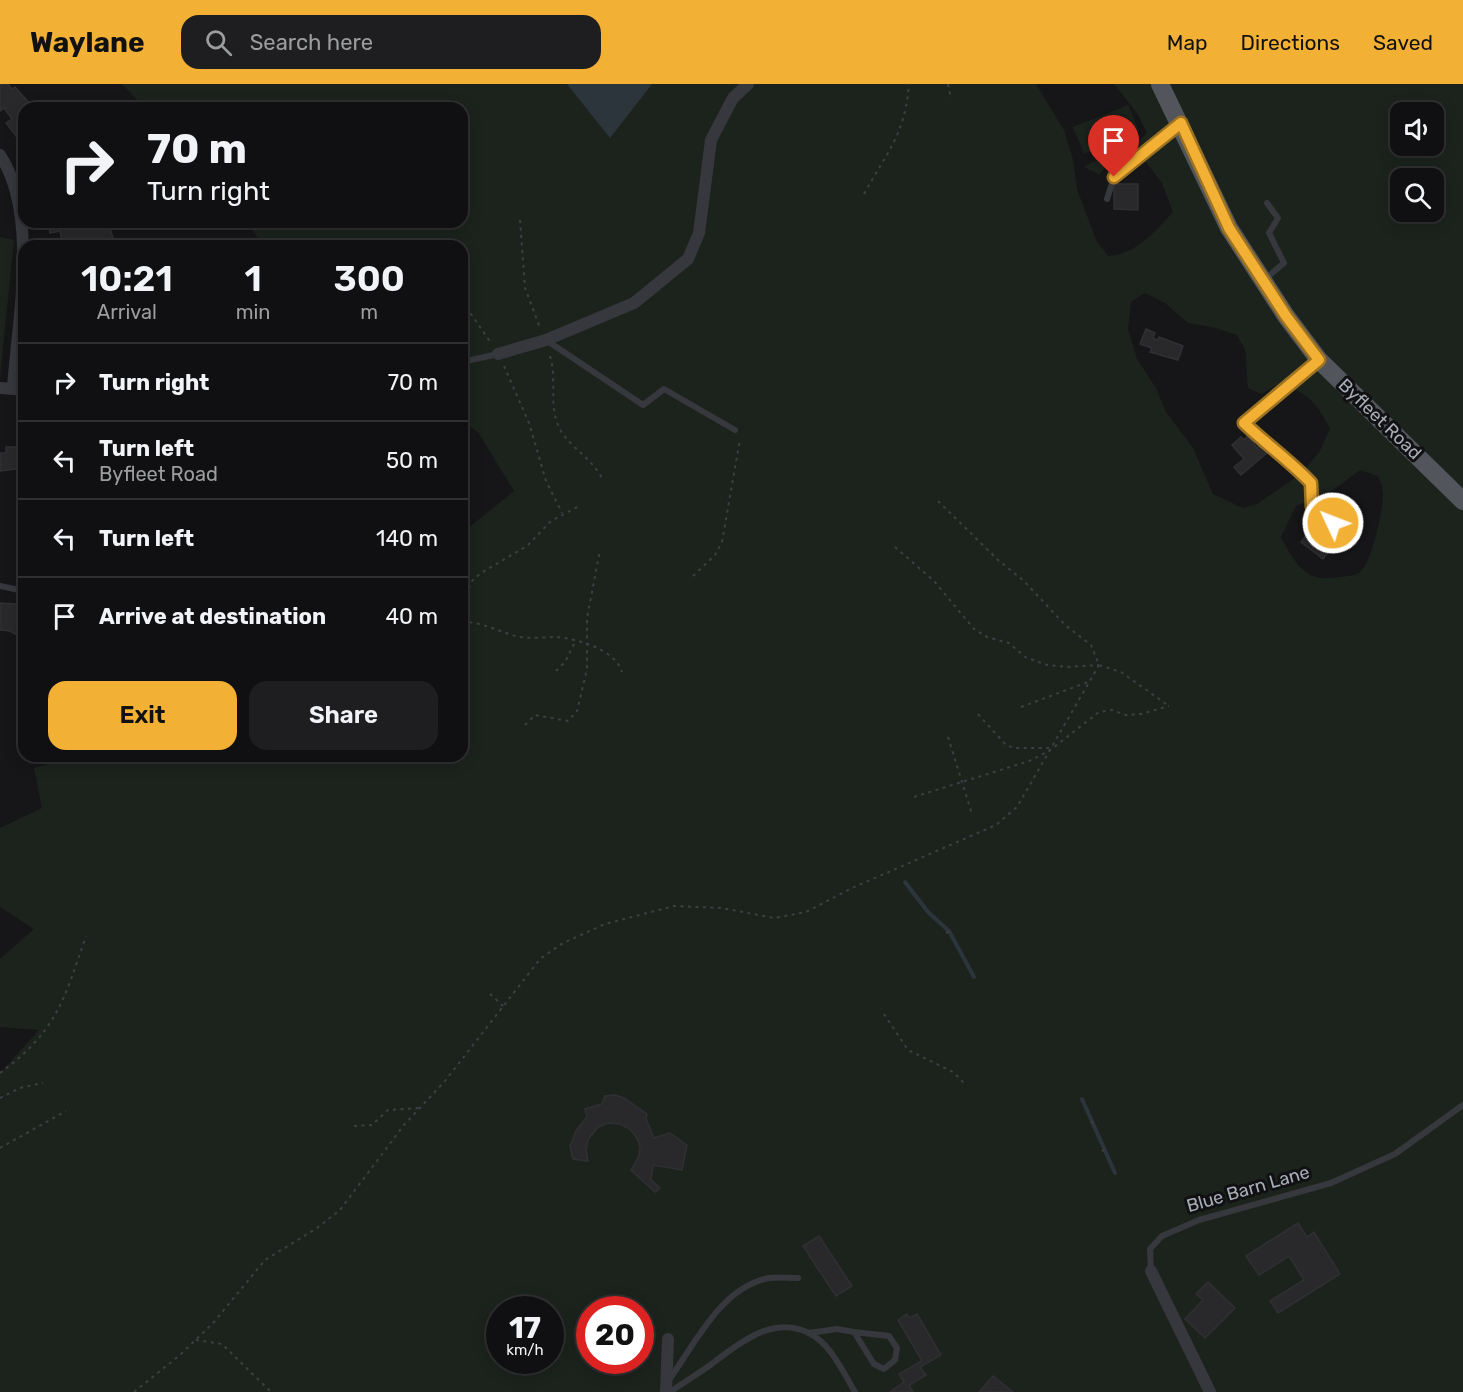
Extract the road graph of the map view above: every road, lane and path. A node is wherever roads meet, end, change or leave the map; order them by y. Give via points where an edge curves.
1 (748, 84) edge
2 (909, 84) edge
3 (948, 84) edge
4 (1160, 84) edge
5 (951, 99) dead end
6 (1181, 123) junction
7 (0, 155) edge
8 (864, 194) dead end
9 (1107, 199) dead end
10 (1267, 203) dead end
11 (18, 204) edge
12 (520, 220) dead end
13 (1262, 281) junction
14 (18, 300) edge
15 (468, 310) edge
16 (546, 340) junction
17 (498, 354) junction
18 (1319, 360) junction
19 (468, 361) edge
20 (12, 388) edge
21 (735, 430) dead end
22 (740, 438) dead end
23 (602, 478) dead end
24 (938, 501) dead end
25 (1463, 501) edge
26 (581, 505) dead end
27 (562, 513) junction
28 (1333, 523) dead end
29 (895, 547) dead end
30 (600, 550) dead end
31 (693, 576) dead end
32 (0, 586) edge
33 (18, 590) edge
34 (468, 591) edge
35 (468, 622) edge
36 (576, 641) junction
37 (588, 645) junction
38 (1099, 665) junction
39 (556, 671) dead end
40 (622, 672) dead end
41 (1088, 682) junction
42 (1021, 707) dead end
43 (978, 714) dead end
44 (525, 725) dead end
45 (948, 737) dead end
46 (1049, 750) junction
47 (962, 783) junction
48 (914, 797) dead end
49 (972, 814) dead end
50 (952, 930) dead end
51 (946, 933) dead end
52 (86, 936) dead end
53 (490, 994) dead end
54 (503, 1006) junction
55 (884, 1014) dead end
56 (0, 1073) edge
57 (43, 1083) dead end
58 (965, 1084) dead end
59 (0, 1098) edge
60 (1463, 1105) edge
61 (419, 1107) junction
62 (66, 1111) dead end
63 (354, 1126) dead end
64 (0, 1148) edge
65 (1106, 1149) dead end
66 (1102, 1151) dead end
67 (1151, 1271) joint
68 (798, 1278) dead end
69 (854, 1332) junction
70 (809, 1333) junction
71 (668, 1339) dead end
72 (195, 1340) junction
73 (668, 1389) edge
74 (134, 1392) edge
75 (272, 1392) edge
76 (855, 1392) edge
77 (1210, 1392) edge

1 - 16 street via 733,98 711,140 699,232 688,259 633,303
2 - 8 path via 899,137
3 - 5 path
4 - 6 main road, Byfleet Road
6 - 9 lane via 1114,177
6 - 13 main road, Byfleet Road via 1229,228
7 - 11 street via 11,172
10 - 13 lane via 1278,218 1269,233 1284,263
12 - 16 path via 525,288
13 - 18 main road, Byfleet Road
14 - 20 street
15 - 17 path
16 - 17 street
16 - 21 lane via 644,405 664,389
16 - 23 path via 555,375 554,412 558,426 563,436 590,458
17 - 19 lane
17 - 27 path via 529,423 546,482
18 - 25 main road, Byfleet Road
18 - 28 lane via 1244,423 1267,445 1286,456 1311,483 1312,507
22 - 31 path via 722,542 715,555
24 - 38 path via 1024,581 1065,626 1091,645
26 - 27 path
27 - 34 path via 527,546 492,564 471,582
29 - 38 path via 934,581 974,629 987,637 1009,643 1025,657 1047,665
30 - 37 path via 587,618
32 - 33 lane
35 - 36 path via 522,637
36 - 37 path
36 - 39 path
37 - 40 path via 611,656
37 - 44 path via 577,711 568,721 535,715
38 - 41 path
38 - 46 path via 1121,672 1169,705 1141,714 1099,712
41 - 42 path
41 - 46 path
43 - 46 path via 1006,746
45 - 47 path
46 - 47 path via 1029,761
46 - 54 path via 1017,807 996,825 806,912 774,918 722,908 674,906 605,924 563,943 540,959
47 - 48 path
47 - 49 path
50 - 51 path
52 - 56 path via 71,986 49,1028
53 - 54 path
54 - 61 path via 445,1081
55 - 58 path via 908,1050 953,1072
57 - 59 path
60 - 67 lane, Blue Barn Lane via 1395,1154 1331,1183 1199,1220 1162,1236 1150,1249
61 - 63 path via 394,1108 372,1125
61 - 72 path via 340,1210 265,1260
62 - 64 path
65 - 66 path
67 - 77 street, Blue Barn Lane
68 - 73 lane via 769,1278 737,1291 711,1320
69 - 69 lane via 878,1367 884,1369 895,1360 897,1348 889,1336
69 - 70 lane via 837,1329
70 - 73 lane via 776,1328 749,1337
70 - 76 lane via 836,1360
71 - 73 street
72 - 74 path
72 - 75 path via 222,1344

